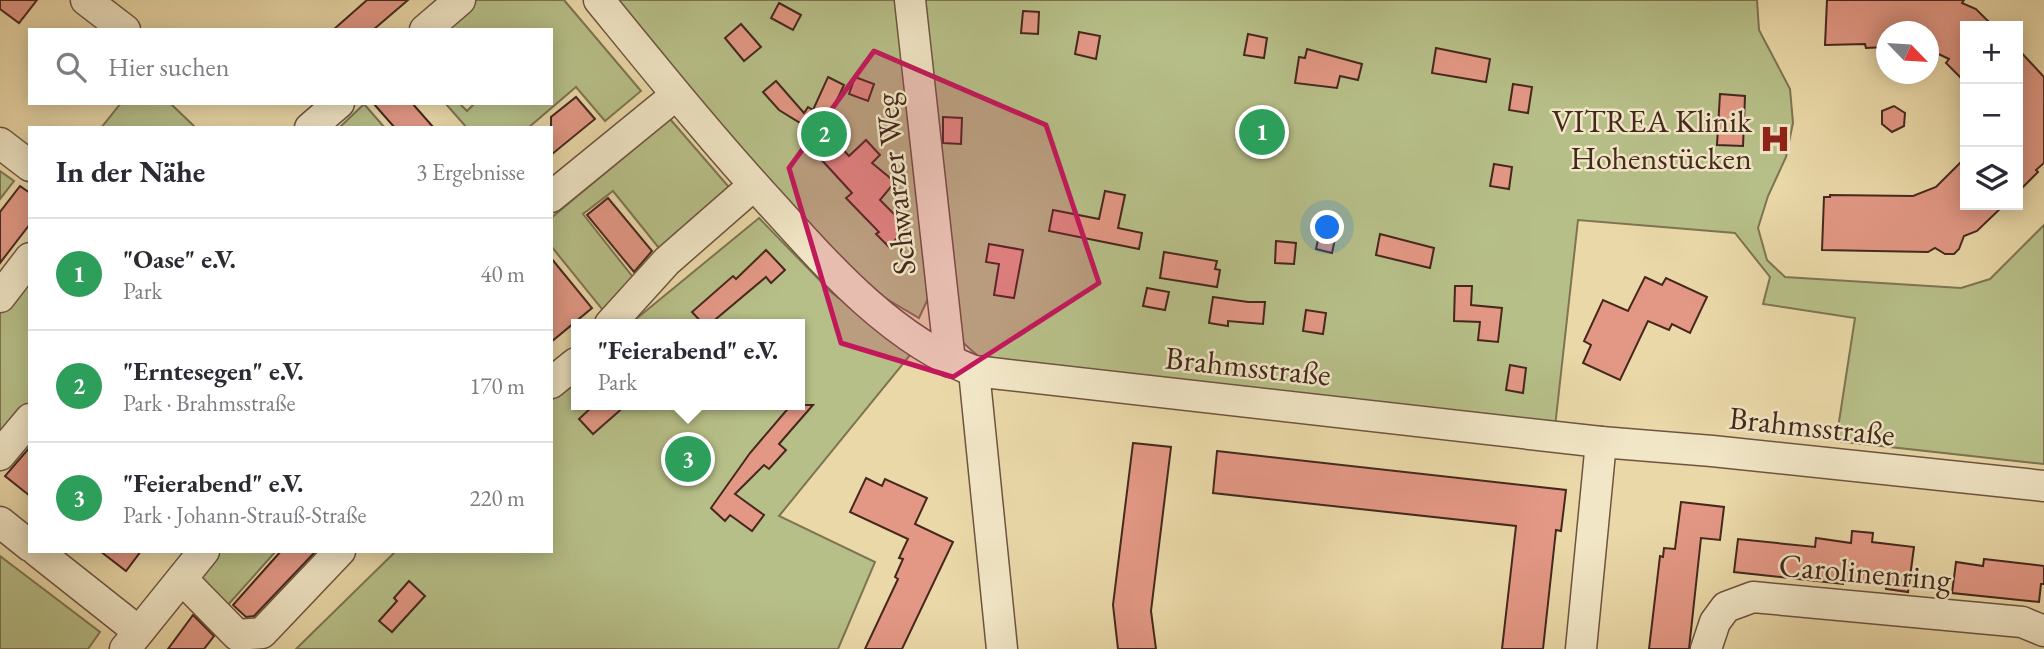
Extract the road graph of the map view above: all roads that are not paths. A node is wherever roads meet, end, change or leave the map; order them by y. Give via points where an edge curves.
1 (86, 0) edge
2 (460, 0) edge
3 (599, 0) edge
4 (910, 0) edge
5 (122, 28) edge
6 (427, 28) edge
7 (676, 95) junction
8 (337, 105) edge
9 (312, 126) edge
10 (0, 143) edge
11 (28, 164) edge
12 (754, 185) junction
13 (553, 195) edge
14 (28, 261) edge
15 (0, 297) edge
16 (615, 319) edge
17 (962, 366) junction
18 (571, 367) edge
19 (553, 381) edge
20 (28, 421) edge
21 (1601, 442) junction
22 (0, 455) edge
23 (2044, 486) edge
24 (0, 522) edge
25 (28, 544) edge
26 (39, 553) edge
27 (202, 553) edge
28 (338, 553) edge
29 (182, 579) junction
30 (2044, 631) edge
31 (131, 640) edge
32 (232, 642) edge
33 (1002, 649) edge
34 (1581, 649) edge
35 (1706, 649) edge

1 - 5 street
2 - 6 street
3 - 7 street, Brahmsstraße
4 - 17 street, Schwarzer Weg
7 - 12 street, Brahmsstraße
7 - 13 street
8 - 9 street
10 - 11 street
12 - 16 street via 667,261
12 - 17 street, Brahmsstraße via 848,287 933,353
14 - 15 street
17 - 21 street, Brahmsstraße
17 - 33 street, Schwarzer Weg
18 - 19 street
20 - 22 street
21 - 23 street, Brahmsstraße
21 - 34 street
24 - 25 street
26 - 31 street
27 - 29 street
28 - 32 street via 262,633
29 - 31 street
29 - 32 street
30 - 35 street, Carolinenring via 2022,622 1753,597 1726,607 1714,622

